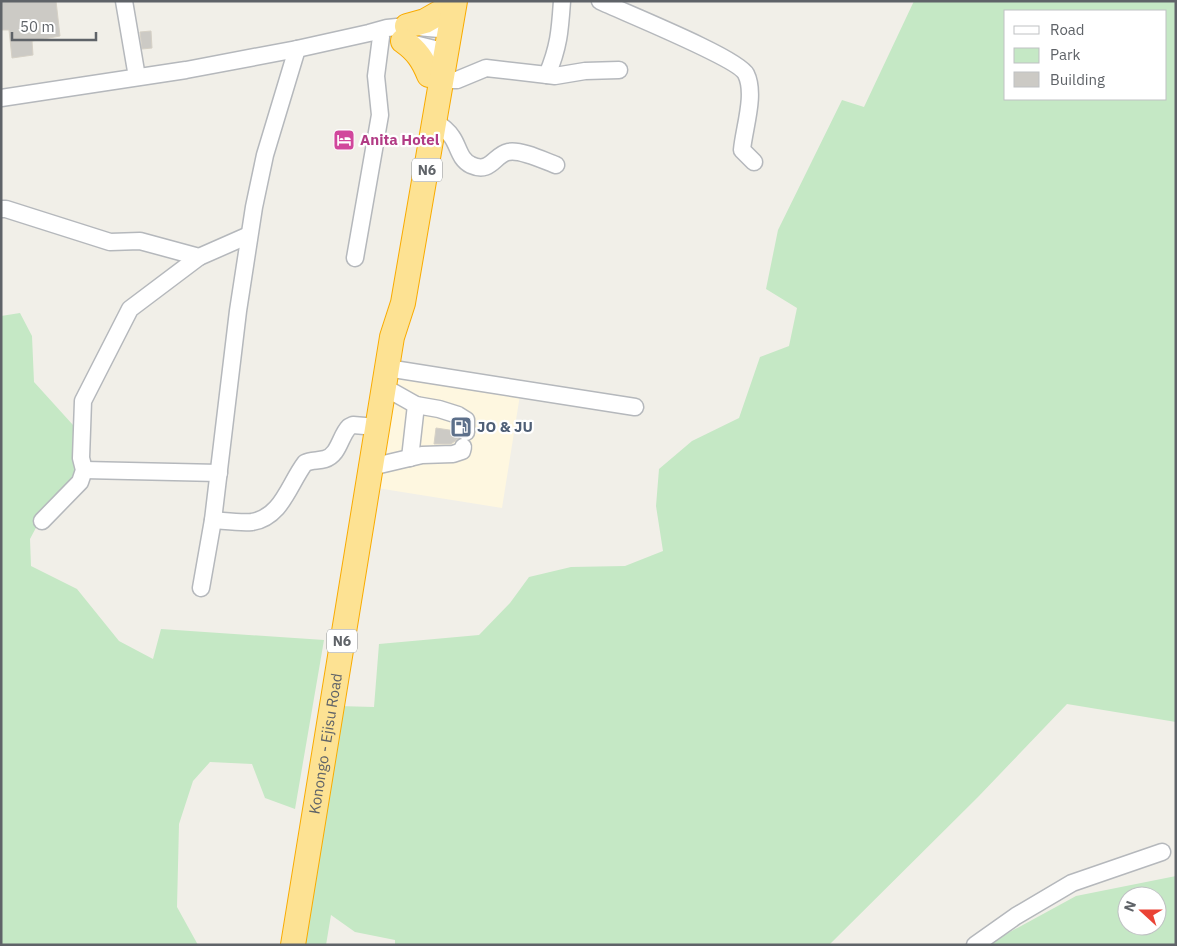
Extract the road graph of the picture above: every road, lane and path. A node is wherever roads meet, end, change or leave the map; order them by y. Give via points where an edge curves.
1 (124, 1) edge
2 (562, 1) edge
3 (600, 1) edge
4 (444, 25) edge
5 (390, 34) junction
6 (297, 49) junction
7 (619, 70) dead end
8 (547, 75) junction
9 (137, 77) junction
10 (436, 78) junction
11 (1, 98) edge
12 (435, 122) junction
13 (754, 162) dead end
14 (556, 165) dead end
15 (1, 209) edge
16 (249, 235) junction
17 (199, 257) junction
18 (355, 258) dead end
19 (392, 337) junction
20 (386, 378) junction
21 (416, 405) junction
22 (636, 407) dead end
23 (377, 427) junction
24 (410, 458) junction
25 (371, 467) junction
26 (84, 470) junction
27 (219, 473) junction
28 (42, 520) dead end
29 (213, 520) junction
30 (201, 588) dead end
31 (1162, 852) dead end
32 (293, 945) edge
33 (975, 945) edge

1 - 9 street
2 - 8 street via 560,38
3 - 13 street via 736,64 746,73 749,103 742,150
4 - 5 street
4 - 5 highway via 425,21
4 - 10 highway, Konongo - Ejisu Road / N6
5 - 6 street
5 - 10 highway via 414,49
5 - 18 street via 376,76 380,115
6 - 9 street
6 - 16 street via 265,155
7 - 8 street
8 - 10 street via 486,68 457,80
9 - 11 street
10 - 12 highway, Konongo - Ejisu Road / N6
10 - 19 highway, Konongo - Ejisu Road / N6 via 391,302
12 - 14 street via 452,136 462,158 476,167 492,164 512,151
12 - 19 highway, Konongo - Ejisu Road / N6 via 403,303
15 - 17 street via 110,242 140,241
16 - 17 street
16 - 27 street
17 - 26 street via 130,309 83,401 81,458
19 - 20 highway, Konongo - Ejisu Road / N6
20 - 21 street
20 - 22 street
20 - 23 highway, Konongo - Ejisu Road / N6
21 - 24 street
21 - 24 street via 466,420 465,440 462,450 453,454
23 - 25 highway, Konongo - Ejisu Road / N6
23 - 29 street via 349,426 331,456 305,463 276,511 266,518 247,522
24 - 25 street
25 - 32 highway, Konongo - Ejisu Road / N6
26 - 27 street
26 - 28 street via 80,482
27 - 29 street
29 - 30 street
31 - 33 street via 1072,883

